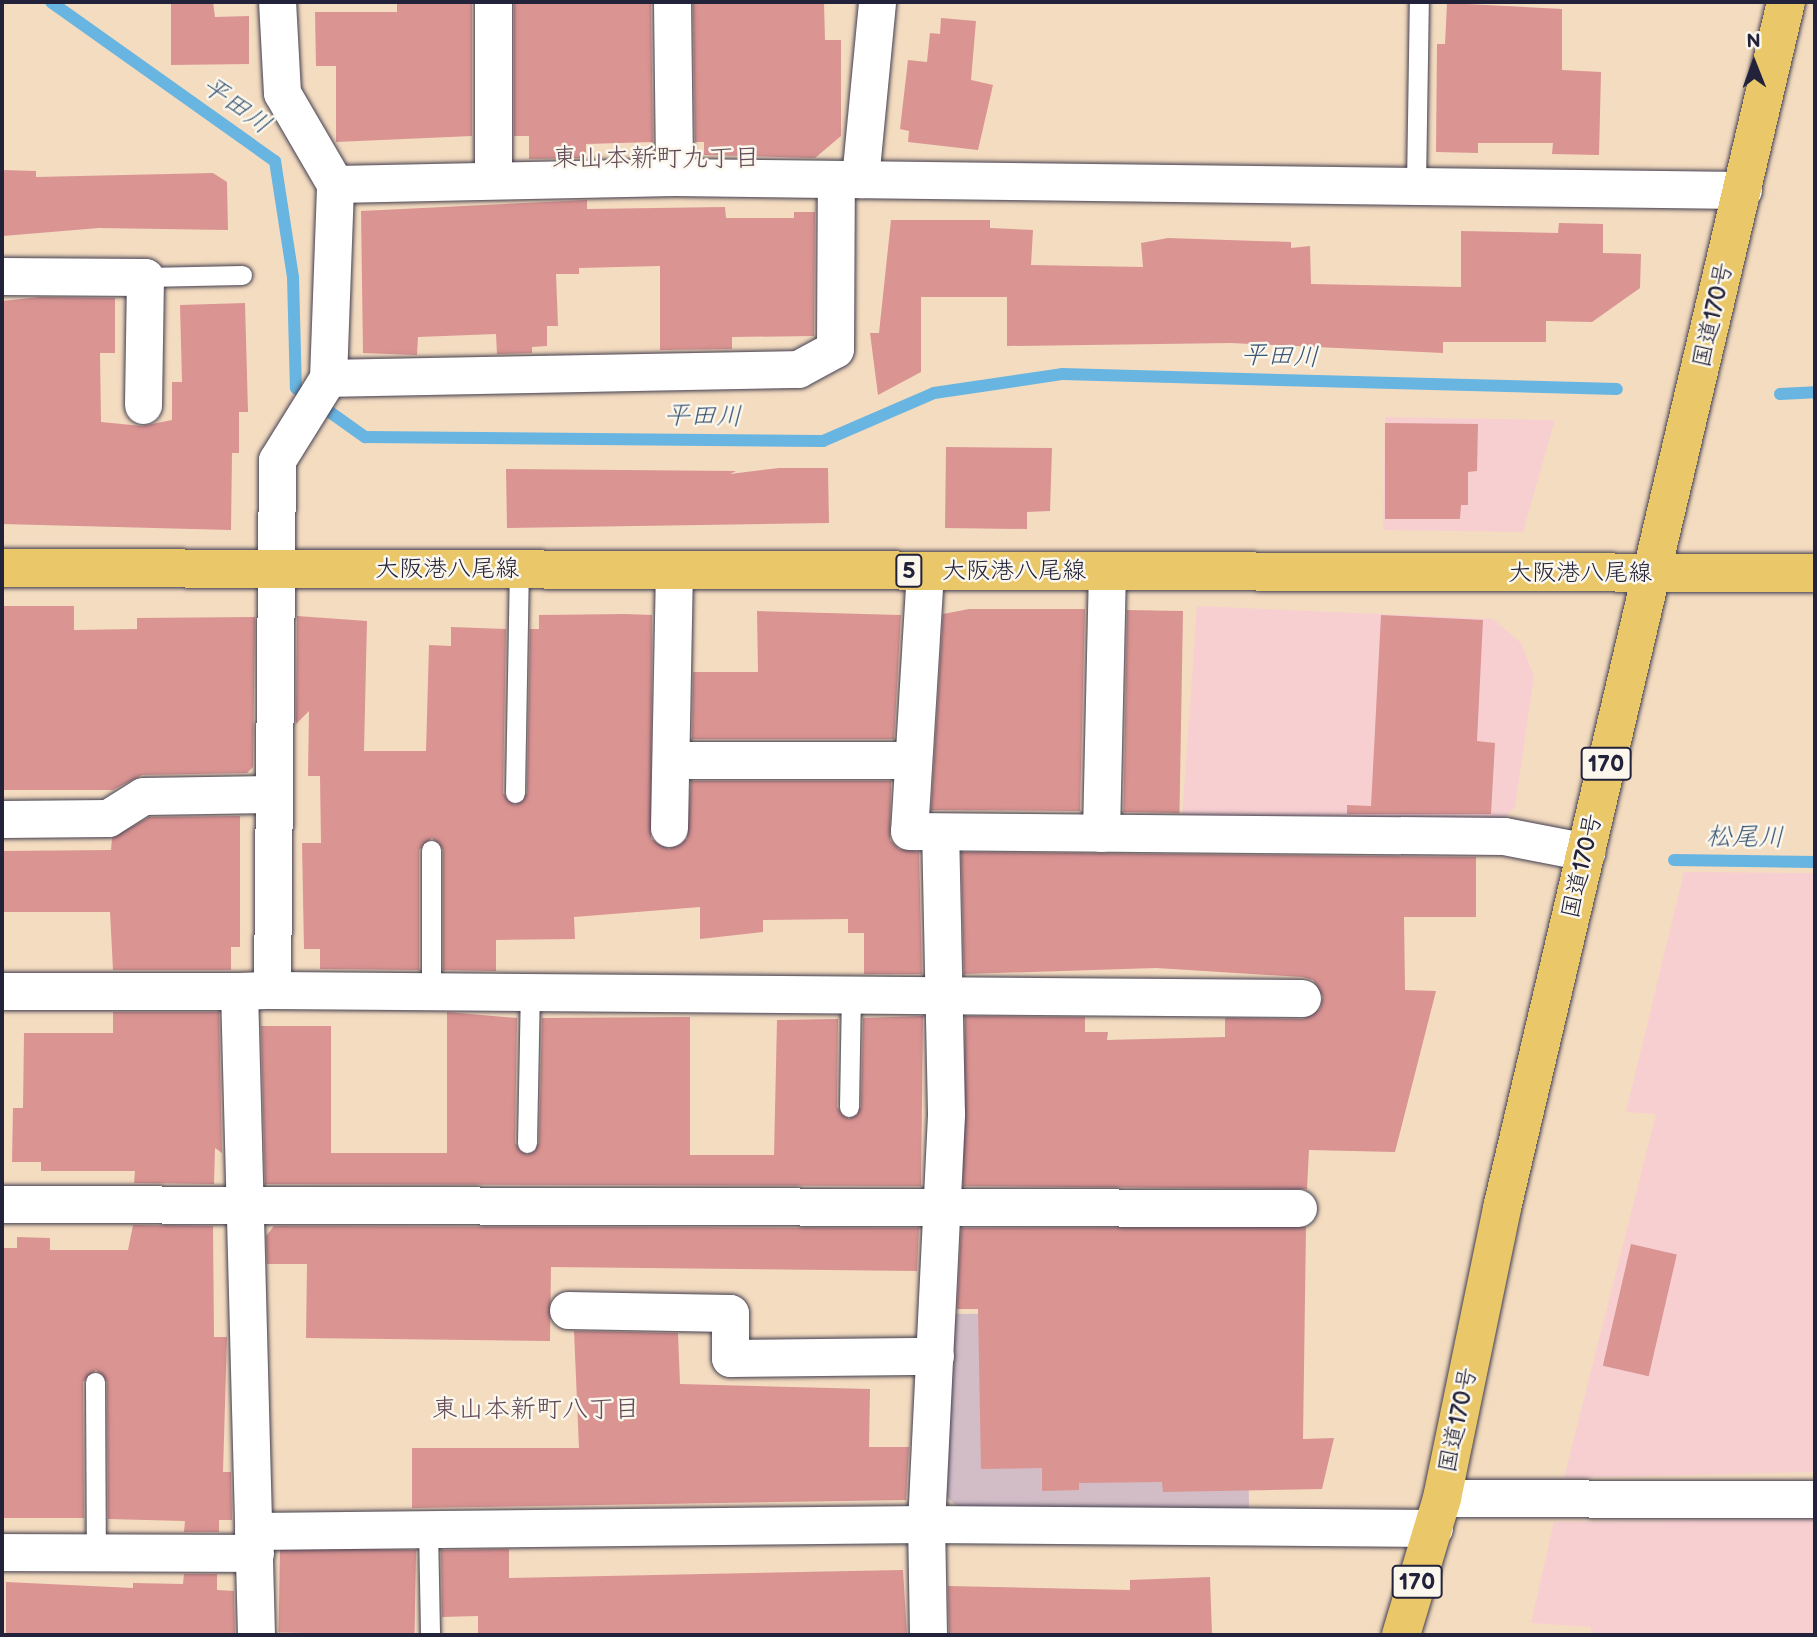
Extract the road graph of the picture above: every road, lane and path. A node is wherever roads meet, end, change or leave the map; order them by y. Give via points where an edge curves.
1 (277, 2) edge
2 (494, 2) edge
3 (672, 2) edge
4 (877, 2) edge
5 (1419, 2) edge
6 (1786, 2) edge
7 (674, 177) junction
8 (848, 179) junction
9 (493, 180) junction
10 (335, 184) junction
11 (1416, 184) junction
12 (1743, 190) junction
13 (242, 275) dead end
14 (2, 276) edge
15 (145, 277) junction
16 (319, 392) junction
17 (144, 405) dead end
18 (2, 568) edge
19 (271, 569) junction
20 (519, 569) junction
21 (674, 570) junction
22 (925, 571) junction
23 (1107, 571) junction
24 (1651, 573) junction
25 (1815, 573) edge
26 (671, 760) junction
27 (913, 760) junction
28 (515, 793) dead end
29 (271, 794) junction
30 (2, 819) edge
31 (669, 828) dead end
32 (940, 832) junction
33 (1101, 833) junction
34 (430, 850) dead end
35 (1586, 852) junction
36 (255, 990) junction
37 (2, 991) edge
38 (431, 992) junction
39 (530, 993) junction
40 (851, 997) junction
41 (946, 998) junction
42 (1302, 998) dead end
43 (849, 1107) dead end
44 (527, 1143) dead end
45 (2, 1204) edge
46 (241, 1207) junction
47 (1298, 1209) dead end
48 (943, 1210) junction
49 (568, 1310) dead end
50 (935, 1356) junction
51 (95, 1382) dead end
52 (1815, 1499) edge
53 (1438, 1513) junction
54 (926, 1524) junction
55 (428, 1528) junction
56 (254, 1542) junction
57 (2, 1552) edge
58 (96, 1552) junction
59 (256, 1635) edge
60 (430, 1635) edge
61 (928, 1635) edge
62 (1401, 1635) edge
63 (1422, 1635) edge

1 - 10 street via 282,93
2 - 9 street
3 - 7 street
4 - 8 street
5 - 11 lane
6 - 12 main road, 国道170号 / 170
7 - 8 street
7 - 9 street
8 - 11 street
8 - 16 street via 835,349 798,369
9 - 10 street
10 - 16 street
11 - 12 street
12 - 24 main road, 国道170号 / 170
13 - 15 lane
14 - 15 street
15 - 17 street
16 - 19 street via 276,460
18 - 19 main road, 大阪港八尾線 / 5
19 - 20 main road, 大阪港八尾線 / 5
19 - 29 street
20 - 21 main road, 大阪港八尾線 / 5
20 - 28 lane
21 - 22 main road, 大阪港八尾線 / 5
21 - 26 street
22 - 23 main road, 大阪港八尾線 / 5
22 - 27 street
23 - 24 main road, 大阪港八尾線 / 5
23 - 33 street
24 - 25 main road, 大阪港八尾線 / 5
24 - 35 main road, 国道170号 / 170
26 - 27 street
26 - 31 street
27 - 32 street via 909,831
29 - 30 street via 143,796 108,818
29 - 36 street
32 - 33 street
32 - 41 street
33 - 35 street via 1504,836
34 - 38 lane
35 - 53 main road, 国道170号 / 170
36 - 37 street
36 - 38 street
36 - 46 street
38 - 39 street
39 - 40 street
39 - 44 lane
40 - 41 street
40 - 43 lane
41 - 42 street
41 - 48 street
45 - 46 street
46 - 48 street
46 - 56 street
47 - 48 street
48 - 50 street
49 - 50 street via 730,1312 730,1358
50 - 54 street
51 - 58 lane
52 - 53 street
53 - 54 street
53 - 62 main road, 国道170号 / 170
53 - 63 main road, 国道170号 / 170
54 - 55 street
54 - 61 street
55 - 56 street
55 - 60 lane
56 - 58 street
56 - 59 street
57 - 58 street

